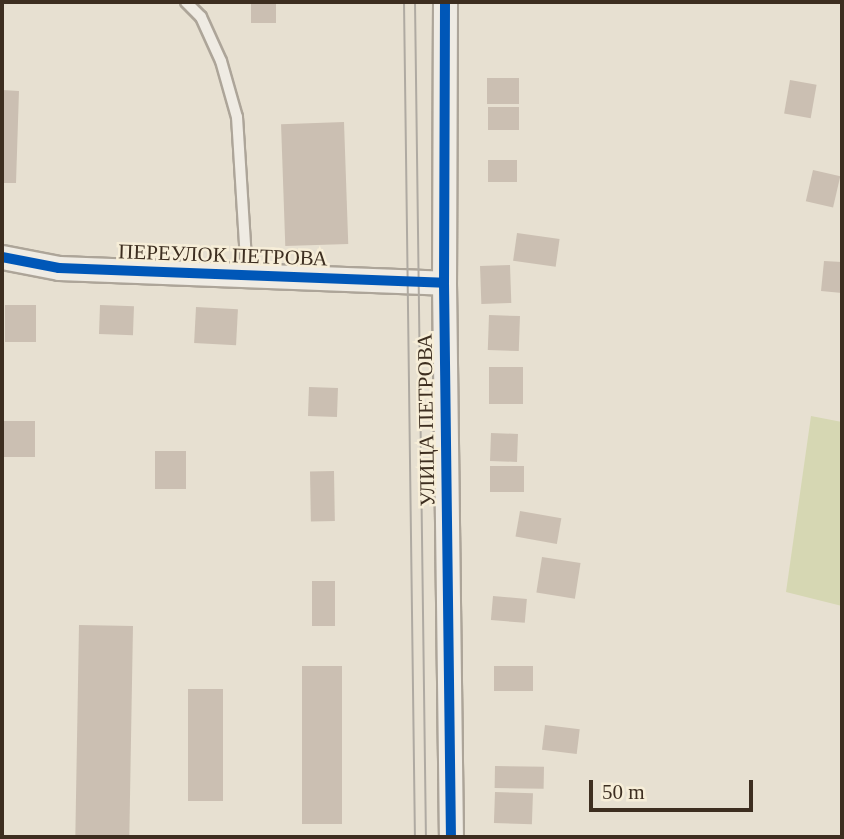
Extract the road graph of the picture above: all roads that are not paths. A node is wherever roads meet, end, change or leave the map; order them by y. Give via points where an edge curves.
1 (186, 2) edge
2 (445, 2) edge
3 (2, 257) edge
4 (247, 275) junction
5 (444, 283) junction
6 (451, 837) edge

1 - 4 lane via 201,18 221,61 237,117
2 - 5 street, УЛИЦА ПЕТРОВА
3 - 4 street, ПЕРЕУЛОК ПЕТРОВА via 59,268
4 - 5 street, ПЕРЕУЛОК ПЕТРОВА
5 - 6 street, УЛИЦА ПЕТРОВА

